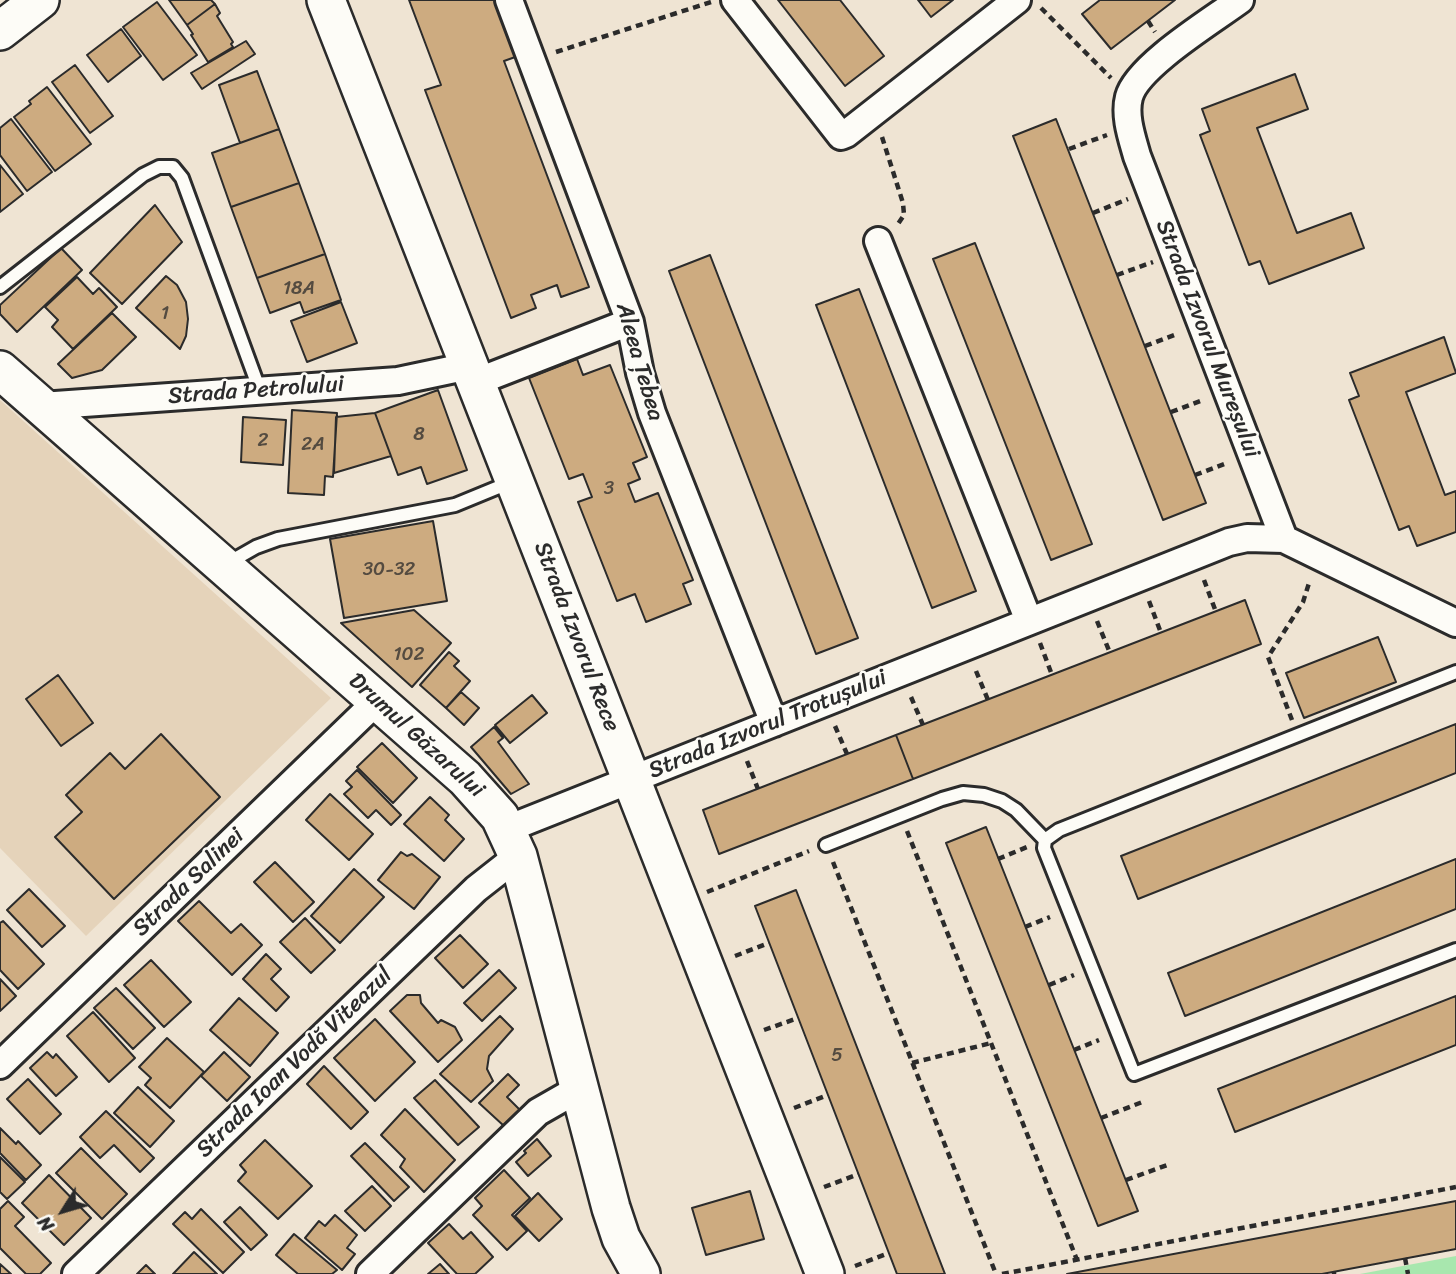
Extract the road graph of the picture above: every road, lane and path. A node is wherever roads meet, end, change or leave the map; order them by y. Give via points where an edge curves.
1 (40, 0) edge
2 (326, 0) edge
3 (509, 0) edge
4 (719, 0) edge
5 (735, 0) edge
6 (1017, 0) edge
7 (1034, 0) edge
8 (1240, 0) edge
9 (0, 31) edge
10 (531, 60) junction
11 (1129, 97) junction
12 (874, 112) junction
13 (1130, 126) junction
14 (1069, 149) dead end
15 (1150, 191) junction
16 (1093, 213) dead end
17 (888, 233) joint
18 (1174, 253) junction
19 (1118, 275) dead end
20 (1, 283) edge
21 (630, 322) junction
22 (1202, 324) junction
23 (1145, 346) dead end
24 (0, 370) edge
25 (473, 374) junction
26 (260, 391) junction
27 (1227, 391) junction
28 (41, 406) junction
29 (1171, 412) dead end
30 (1252, 454) junction
31 (1195, 475) dead end
32 (515, 481) junction
33 (1284, 540) junction
34 (1317, 555) junction
35 (1194, 556) junction
36 (224, 566) junction
37 (1140, 577) junction
38 (1216, 612) dead end
39 (1029, 621) junction
40 (1456, 623) edge
41 (1161, 633) dead end
42 (1456, 672) edge
43 (378, 700) junction
44 (774, 723) junction
45 (1298, 734) junction
46 (632, 779) junction
47 (901, 814) junction
48 (1045, 840) junction
49 (512, 843) junction
50 (826, 845) junction
51 (680, 903) junction
52 (1068, 910) junction
53 (1025, 927) dead end
54 (769, 943) dead end
55 (1456, 950) edge
56 (734, 956) dead end
57 (1091, 968) junction
58 (1049, 985) dead end
59 (798, 1018) dead end
60 (764, 1030) dead end
61 (1118, 1032) junction
62 (991, 1043) junction
63 (1074, 1050) dead end
64 (912, 1063) junction
65 (0, 1065) edge
66 (580, 1088) junction
67 (828, 1095) dead end
68 (1145, 1101) dead end
69 (794, 1108) dead end
70 (1101, 1118) dead end
71 (1170, 1164) dead end
72 (859, 1174) dead end
73 (1126, 1180) dead end
74 (824, 1187) dead end
75 (1456, 1187) edge
76 (889, 1253) dead end
77 (1405, 1258) dead end
78 (1077, 1259) junction
79 (840, 1270) edge
80 (76, 1274) edge
81 (370, 1274) edge
82 (640, 1274) edge
83 (996, 1274) edge
84 (1002, 1274) edge
85 (1408, 1274) edge

1 - 9 street
2 - 25 street, Strada Izvorul Rece
3 - 10 street, Aleea Țebea
4 - 10 path
5 - 12 street via 841,136
6 - 12 street
7 - 11 path
8 - 11 street via 1153,65
10 - 21 street, Aleea Țebea
11 - 13 street, Strada Izvorul Mureșului
12 - 17 path via 903,203 904,215
13 - 14 path
13 - 15 street, Strada Izvorul Mureșului
15 - 16 path
15 - 18 street, Strada Izvorul Mureșului
17 - 39 street
18 - 19 path
18 - 22 street, Strada Izvorul Mureșului
20 - 26 lane via 143,175 159,167 173,167 182,178
21 - 25 street, Strada Petrolului
21 - 44 street, Aleea Țebea via 652,413
22 - 23 path
22 - 27 street, Strada Izvorul Mureșului
24 - 28 street, Drumul Găzarului
25 - 26 street, Strada Petrolului
25 - 32 street, Strada Izvorul Rece
26 - 28 street, Strada Petrolului
27 - 29 path
27 - 30 street, Strada Izvorul Mureșului
28 - 36 street, Drumul Găzarului
30 - 31 path
30 - 33 street, Strada Izvorul Mureșului
32 - 36 lane via 455,505 278,539
32 - 46 street, Strada Izvorul Rece
33 - 34 street
33 - 35 street, Strada Izvorul Trotușului via 1247,538
34 - 40 street
34 - 45 path via 1303,603 1268,657
35 - 37 street, Strada Izvorul Trotușului
35 - 38 path
36 - 43 street, Drumul Găzarului
37 - 39 street, Strada Izvorul Trotușului
37 - 41 path
39 - 44 street, Strada Izvorul Trotușului
42 - 45 lane
43 - 49 street, Drumul Găzarului via 492,805
43 - 65 street, Strada Salinei
44 - 46 street, Strada Izvorul Trotușului
45 - 48 lane via 1059,830
46 - 49 street, Strada Izvorul Trotușului
46 - 51 street, Strada Izvorul Rece
47 - 48 lane via 963,793 984,795 1016,810
47 - 50 lane
47 - 62 path
48 - 52 lane via 1046,856
49 - 66 street, Drumul Găzarului
49 - 80 street, Strada Ioan Vodă Viteazul via 477,889
50 - 51 path
50 - 64 path
51 - 79 street, Strada Izvorul Rece
52 - 53 path
52 - 57 lane
54 - 56 path
55 - 61 lane via 1135,1074
57 - 58 path
57 - 61 lane
59 - 60 path
61 - 63 path
62 - 64 path
62 - 78 path
64 - 83 path
66 - 81 street via 526,1123
66 - 82 street, Drumul Găzarului via 611,1208
67 - 69 path
68 - 70 path
71 - 73 path
72 - 74 path
75 - 78 path
76 - 79 path
77 - 85 path
78 - 84 path

